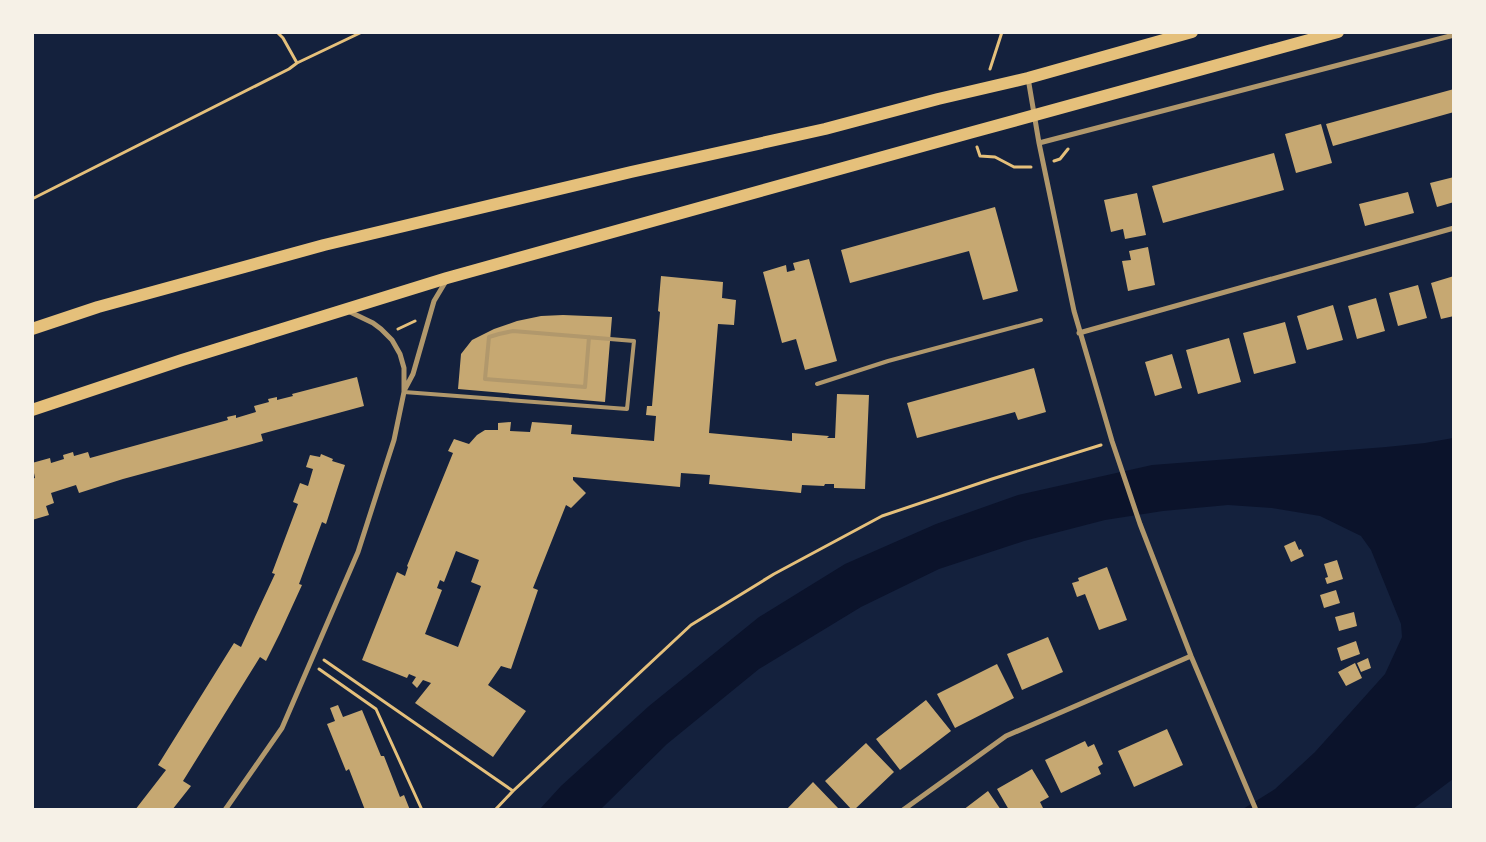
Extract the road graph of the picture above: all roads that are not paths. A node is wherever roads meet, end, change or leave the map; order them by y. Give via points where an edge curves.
1 (1192, 32) edge
2 (1338, 32) edge
3 (1454, 35) edge
4 (1028, 78) junction
5 (1034, 116) junction
6 (1039, 143) junction
7 (1454, 228) edge
8 (447, 278) junction
9 (345, 309) junction
10 (1041, 320) dead end
11 (32, 328) edge
12 (1079, 333) junction
13 (589, 337) junction
14 (817, 384) dead end
15 (404, 392) junction
16 (32, 410) edge
17 (1191, 656) junction
18 (226, 810) edge
19 (903, 810) edge
20 (1256, 810) edge

1 - 4 main road
2 - 5 main road
3 - 6 street
4 - 5 street
4 - 11 main road via 826,129 630,172 324,246
5 - 6 street
5 - 8 main road
6 - 12 street
7 - 12 street
8 - 9 main road
8 - 15 street via 434,301 413,374
9 - 15 street via 373,323 392,340 404,368
9 - 16 main road
10 - 14 lane
12 - 17 street via 1140,524
13 - 13 lane via 513,331 489,337 485,379 585,387
13 - 15 lane via 634,340 627,409
15 - 18 street via 394,440 358,552 315,654 282,728
17 - 19 street via 1006,736
17 - 20 street

